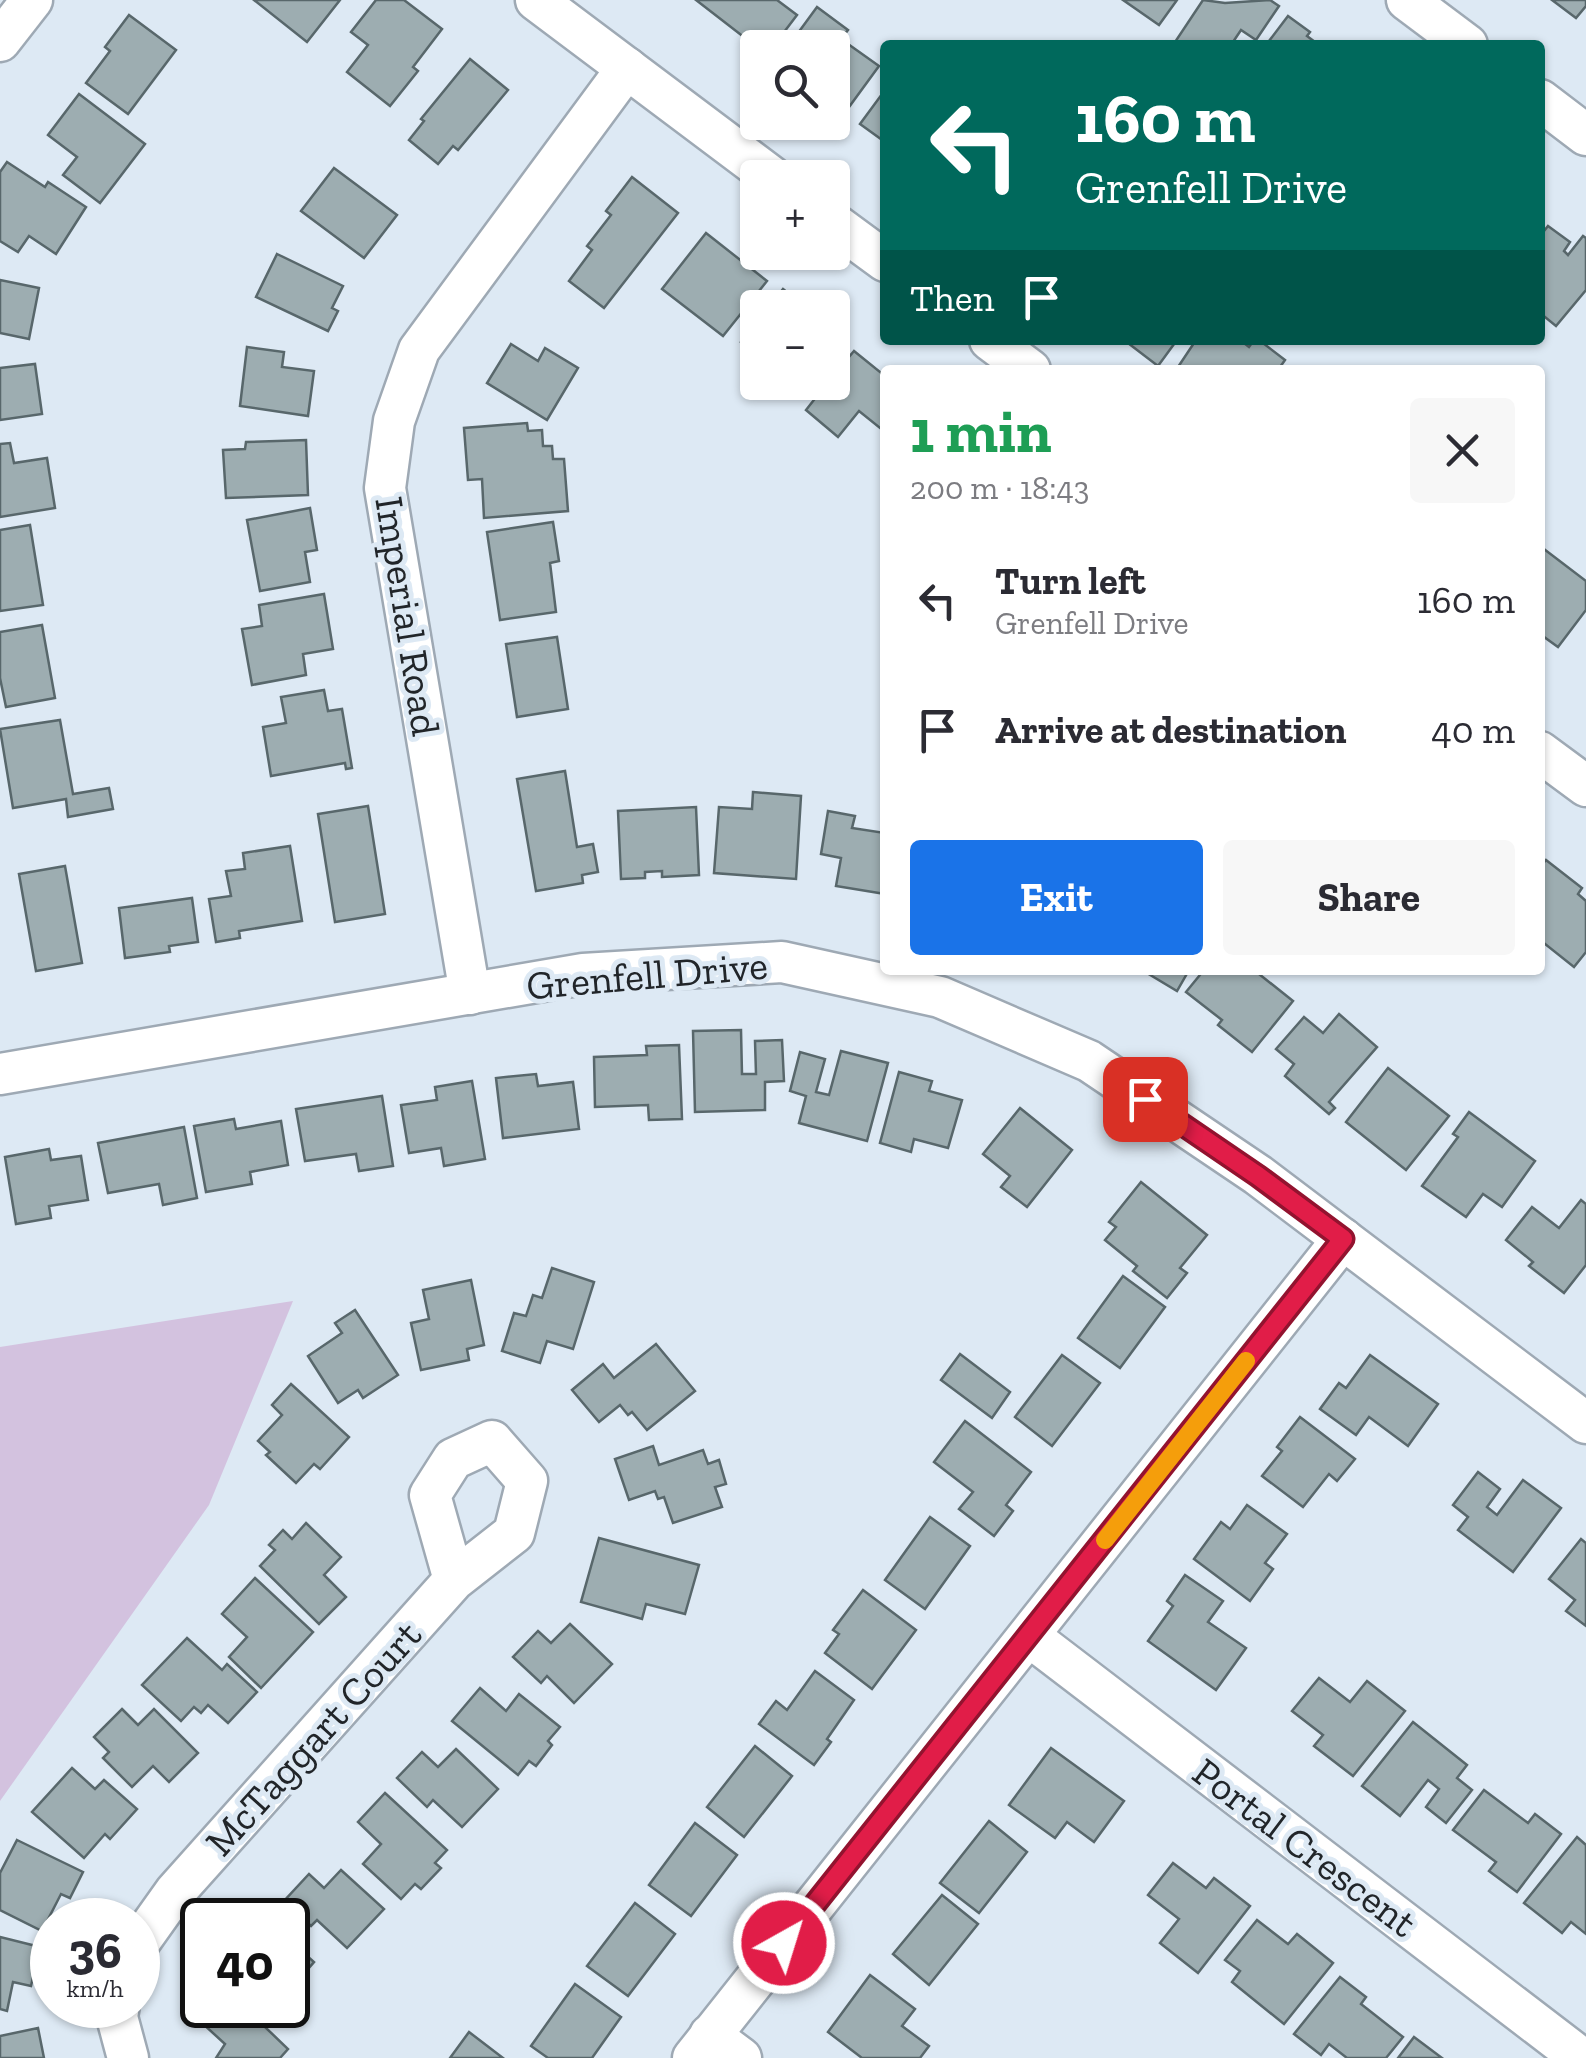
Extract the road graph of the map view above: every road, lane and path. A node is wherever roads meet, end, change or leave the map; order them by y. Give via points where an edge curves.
1 (32, 0) edge
2 (536, 0) edge
3 (1407, 0) edge
4 (1460, 40) edge
5 (0, 42) edge
6 (627, 68) junction
7 (1545, 104) edge
8 (1586, 135) edge
9 (749, 160) edge
10 (850, 235) edge
11 (880, 257) edge
12 (997, 345) edge
13 (1023, 365) edge
14 (1545, 756) edge
15 (1586, 786) edge
16 (470, 994) junction
17 (0, 1074) edge
18 (1343, 1239) junction
19 (1586, 1422) edge
20 (454, 1580) dead end
21 (1029, 1636) junction
22 (160, 1914) edge
23 (121, 2028) edge
24 (715, 2050) edge
25 (128, 2058) edge
26 (1582, 2058) edge

1 - 5 street
2 - 6 street
3 - 4 street
6 - 9 street
6 - 16 street, Imperial Road via 418,350 394,421 384,488
7 - 8 street
10 - 11 street
12 - 13 street
14 - 15 street
16 - 17 street, Grenfell Drive
16 - 18 street, Grenfell Drive via 583,974 782,962 940,996 1089,1060
18 - 19 street, Grenfell Drive
18 - 21 street
20 - 22 street, McTaggart Court
21 - 24 street
21 - 26 street, Portal Crescent
23 - 25 street

